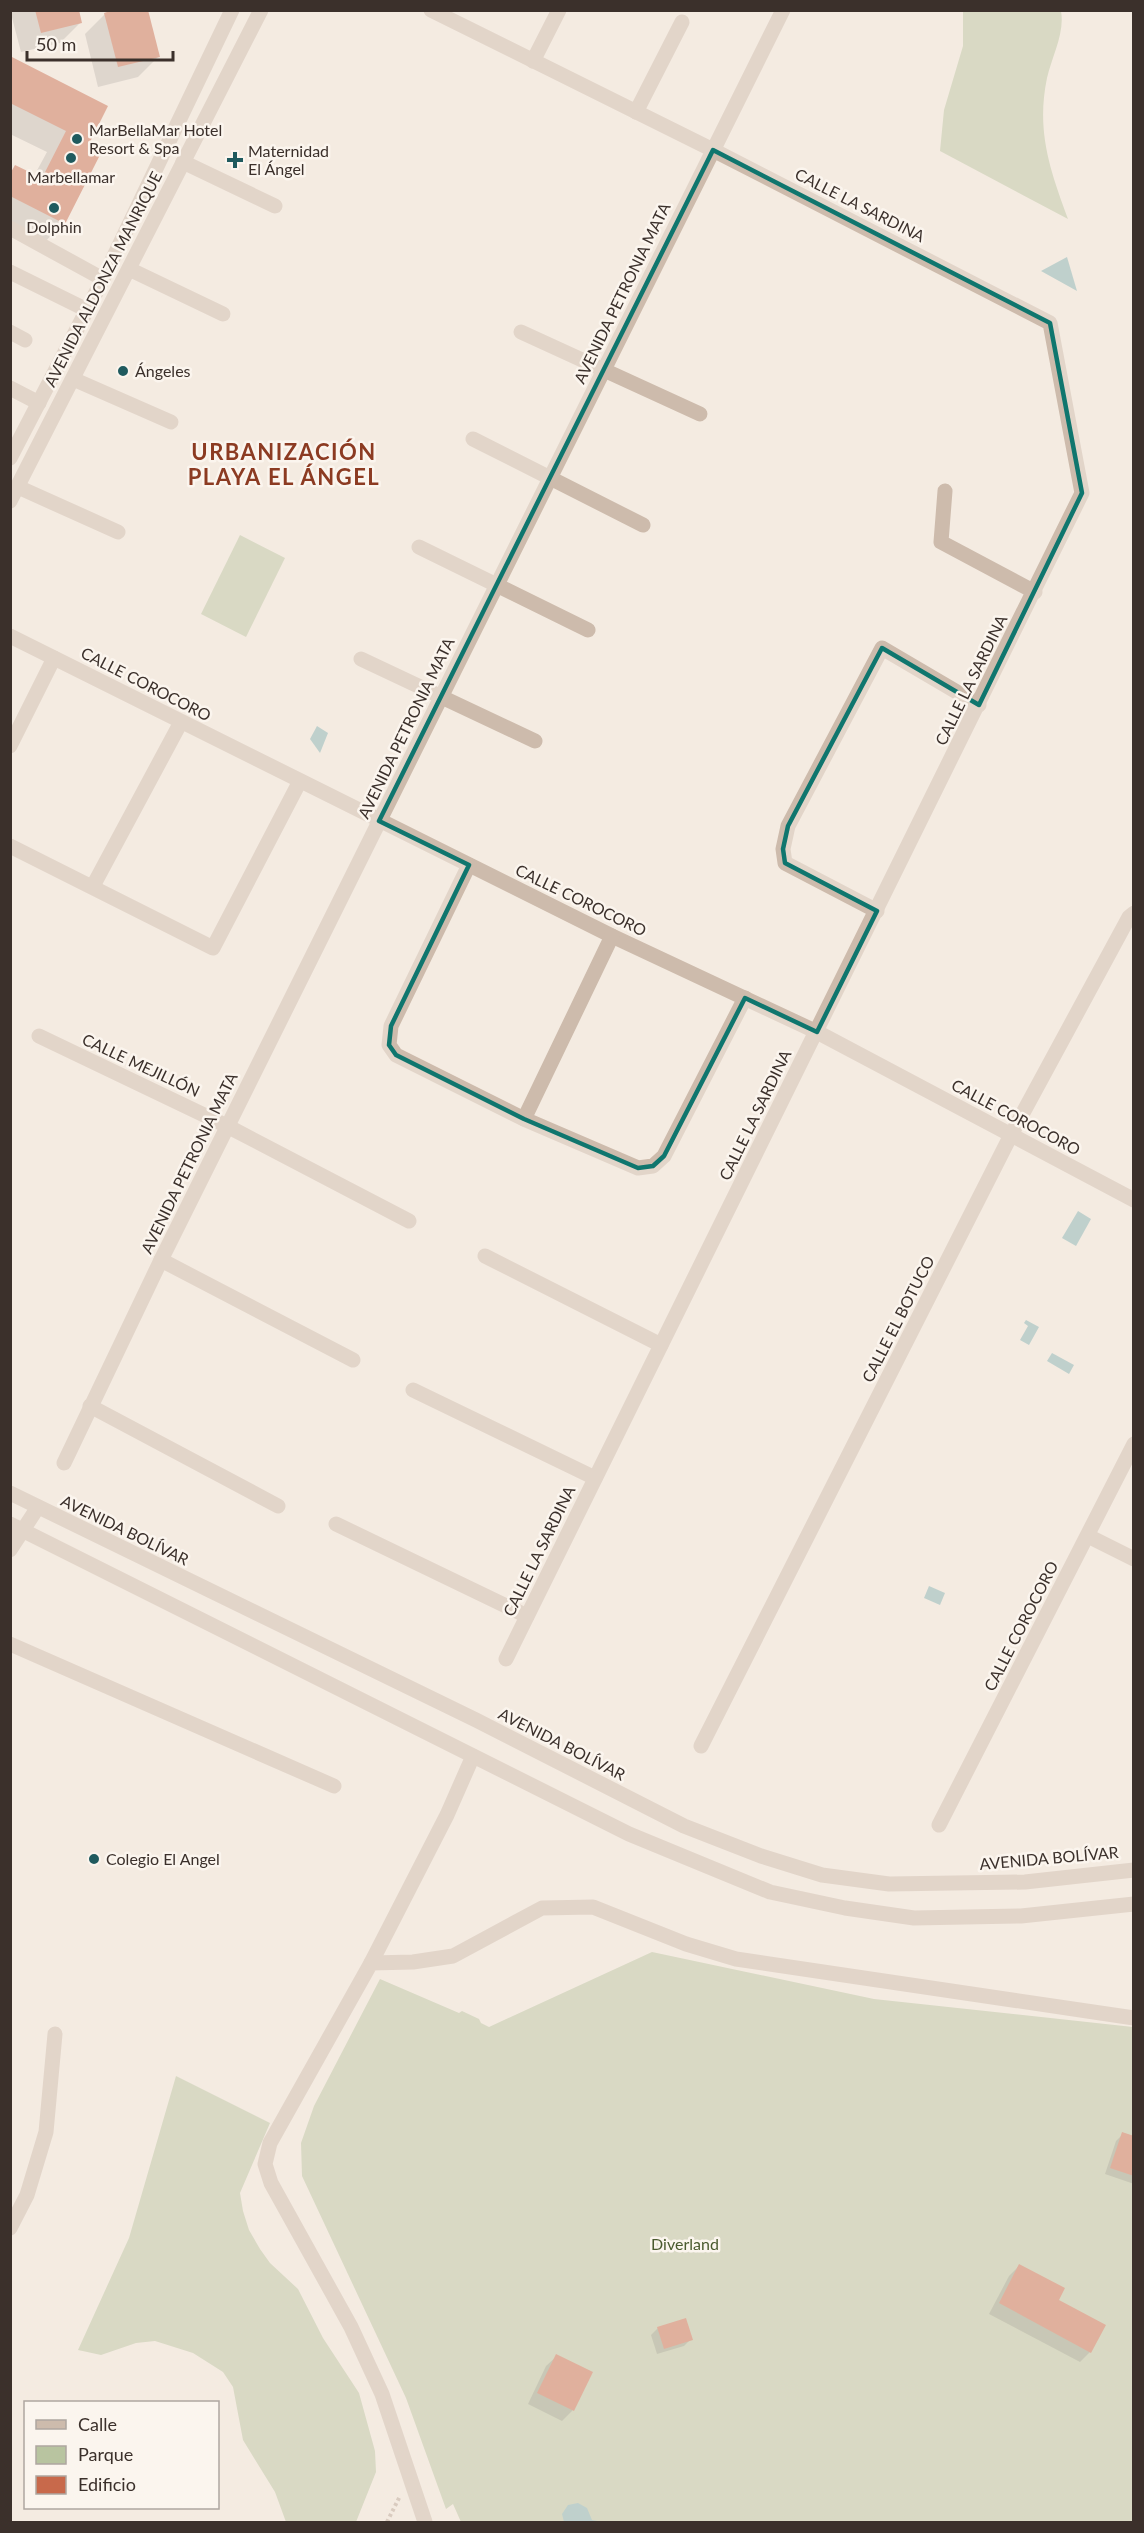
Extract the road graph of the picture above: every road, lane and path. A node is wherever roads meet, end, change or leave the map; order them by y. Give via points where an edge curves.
1 (232, 10) edge
2 (261, 10) edge
3 (431, 10) edge
4 (559, 10) edge
5 (783, 10) edge
6 (682, 22) dead end
7 (533, 61) junction
8 (636, 112) junction
9 (714, 150) junction
10 (183, 162) junction
11 (275, 206) dead end
12 (10, 228) edge
13 (129, 269) junction
14 (10, 272) edge
15 (103, 279) junction
16 (87, 310) junction
17 (223, 314) dead end
18 (10, 332) edge
19 (521, 332) dead end
20 (25, 340) dead end
21 (604, 370) junction
22 (73, 379) junction
23 (10, 388) edge
24 (39, 403) junction
25 (700, 414) dead end
26 (171, 422) dead end
27 (474, 439) dead end
28 (10, 458) edge
29 (550, 478) junction
30 (945, 491) dead end
31 (14, 494) edge
32 (644, 525) dead end
33 (118, 532) dead end
34 (419, 547) dead end
35 (496, 585) junction
36 (1035, 592) junction
37 (588, 630) dead end
38 (10, 636) edge
39 (54, 658) junction
40 (361, 659) dead end
41 (441, 697) junction
42 (979, 705) junction
43 (181, 722) junction
44 (535, 741) dead end
45 (10, 746) edge
46 (300, 781) junction
47 (379, 821) junction
48 (10, 846) edge
49 (469, 865) junction
50 (93, 886) junction
51 (877, 911) junction
52 (1134, 913) edge
53 (612, 936) junction
54 (745, 998) junction
55 (817, 1032) junction
56 (39, 1036) dead end
57 (524, 1119) junction
58 (228, 1126) junction
59 (1011, 1135) junction
60 (1134, 1200) edge
61 (409, 1221) dead end
62 (485, 1256) dead end
63 (161, 1260) junction
64 (661, 1345) junction
65 (352, 1360) dead end
66 (413, 1390) dead end
67 (90, 1407) junction
68 (1134, 1444) edge
69 (64, 1463) dead end
70 (595, 1478) junction
71 (10, 1492) edge
72 (278, 1506) dead end
73 (38, 1507) junction
74 (336, 1524) dead end
75 (16, 1527) edge
76 (1088, 1536) junction
77 (10, 1550) edge
78 (1134, 1559) edge
79 (527, 1616) junction
80 (10, 1644) edge
81 (507, 1659) dead end
82 (701, 1746) dead end
83 (473, 1756) junction
84 (334, 1786) dead end
85 (939, 1825) dead end
86 (1134, 1870) edge
87 (1134, 1904) edge
88 (371, 1963) junction
89 (1134, 2018) edge
90 (55, 2034) dead end
91 (10, 2228) edge
92 (425, 2523) edge

1 - 15 street, AVENIDA ALDONZA MANRIQUE
2 - 10 street, AVENIDA ALDONZA MANRIQUE
3 - 7 street, CALLE LA SARDINA
4 - 7 street
5 - 9 street, AVENIDA PETRONIA MATA
6 - 8 street
7 - 8 street, CALLE LA SARDINA
8 - 9 street, CALLE LA SARDINA
9 - 21 street, AVENIDA PETRONIA MATA
9 - 36 street, CALLE LA SARDINA via 1050,323 1082,493
10 - 11 street
10 - 13 street, AVENIDA ALDONZA MANRIQUE
12 - 15 street
13 - 17 street
13 - 22 street, AVENIDA ALDONZA MANRIQUE
14 - 16 street
15 - 16 street, AVENIDA ALDONZA MANRIQUE
16 - 24 street, AVENIDA ALDONZA MANRIQUE
18 - 20 street
19 - 21 street
21 - 25 street
21 - 29 street, AVENIDA PETRONIA MATA
22 - 26 street
22 - 31 street, AVENIDA ALDONZA MANRIQUE
23 - 24 street
24 - 28 street, AVENIDA ALDONZA MANRIQUE
27 - 29 street
29 - 32 street
29 - 35 street, AVENIDA PETRONIA MATA
30 - 36 street via 941,542
31 - 33 street
34 - 35 street
35 - 37 street
35 - 41 street, AVENIDA PETRONIA MATA
36 - 42 street, CALLE LA SARDINA
38 - 39 street, CALLE COROCORO
39 - 43 street, CALLE COROCORO
39 - 45 street
40 - 41 street
41 - 44 street
41 - 47 street, AVENIDA PETRONIA MATA
42 - 51 street, CALLE LA SARDINA
42 - 51 street via 882,648 788,826 783,849 785,863
43 - 46 street, CALLE COROCORO
43 - 50 street
46 - 47 street, CALLE COROCORO
46 - 50 street via 213,948
47 - 49 street, CALLE COROCORO
47 - 58 street, AVENIDA PETRONIA MATA
48 - 50 street
49 - 53 street, CALLE COROCORO
49 - 57 street via 391,1026 389,1045 396,1055
51 - 55 street, CALLE LA SARDINA
52 - 59 street, CALLE EL BOTUCO
53 - 54 street, CALLE COROCORO
53 - 57 street
54 - 55 street, CALLE COROCORO
54 - 57 street via 664,1156 653,1166 638,1168
55 - 59 street, CALLE COROCORO
55 - 64 street, CALLE LA SARDINA
56 - 58 street, CALLE MEJILLÓN
58 - 61 street, CALLE MEJILLÓN
58 - 63 street, AVENIDA PETRONIA MATA
59 - 60 street, CALLE COROCORO
59 - 82 street, CALLE EL BOTUCO
62 - 64 street
63 - 65 street
63 - 67 street, AVENIDA PETRONIA MATA
64 - 70 street, CALLE LA SARDINA
66 - 70 street
67 - 69 street, AVENIDA PETRONIA MATA
67 - 72 street
68 - 76 street, CALLE COROCORO
70 - 79 street, CALLE LA SARDINA
71 - 73 street, AVENIDA BOLÍVAR
73 - 75 street
73 - 86 street, AVENIDA BOLÍVAR via 684,1826 761,1856 822,1875 889,1884 1025,1882
74 - 79 street
75 - 77 street
75 - 83 street
76 - 78 street
76 - 85 street, CALLE COROCORO
79 - 81 street, CALLE LA SARDINA
80 - 84 street
83 - 87 street via 629,1834 770,1892 914,1918 1021,1916
83 - 88 street
88 - 89 street via 453,1956 542,1908 593,1907 736,1959
88 - 92 street via 270,2143 265,2164 271,2183 351,2327 382,2394
90 - 91 street via 46,2132 27,2195

